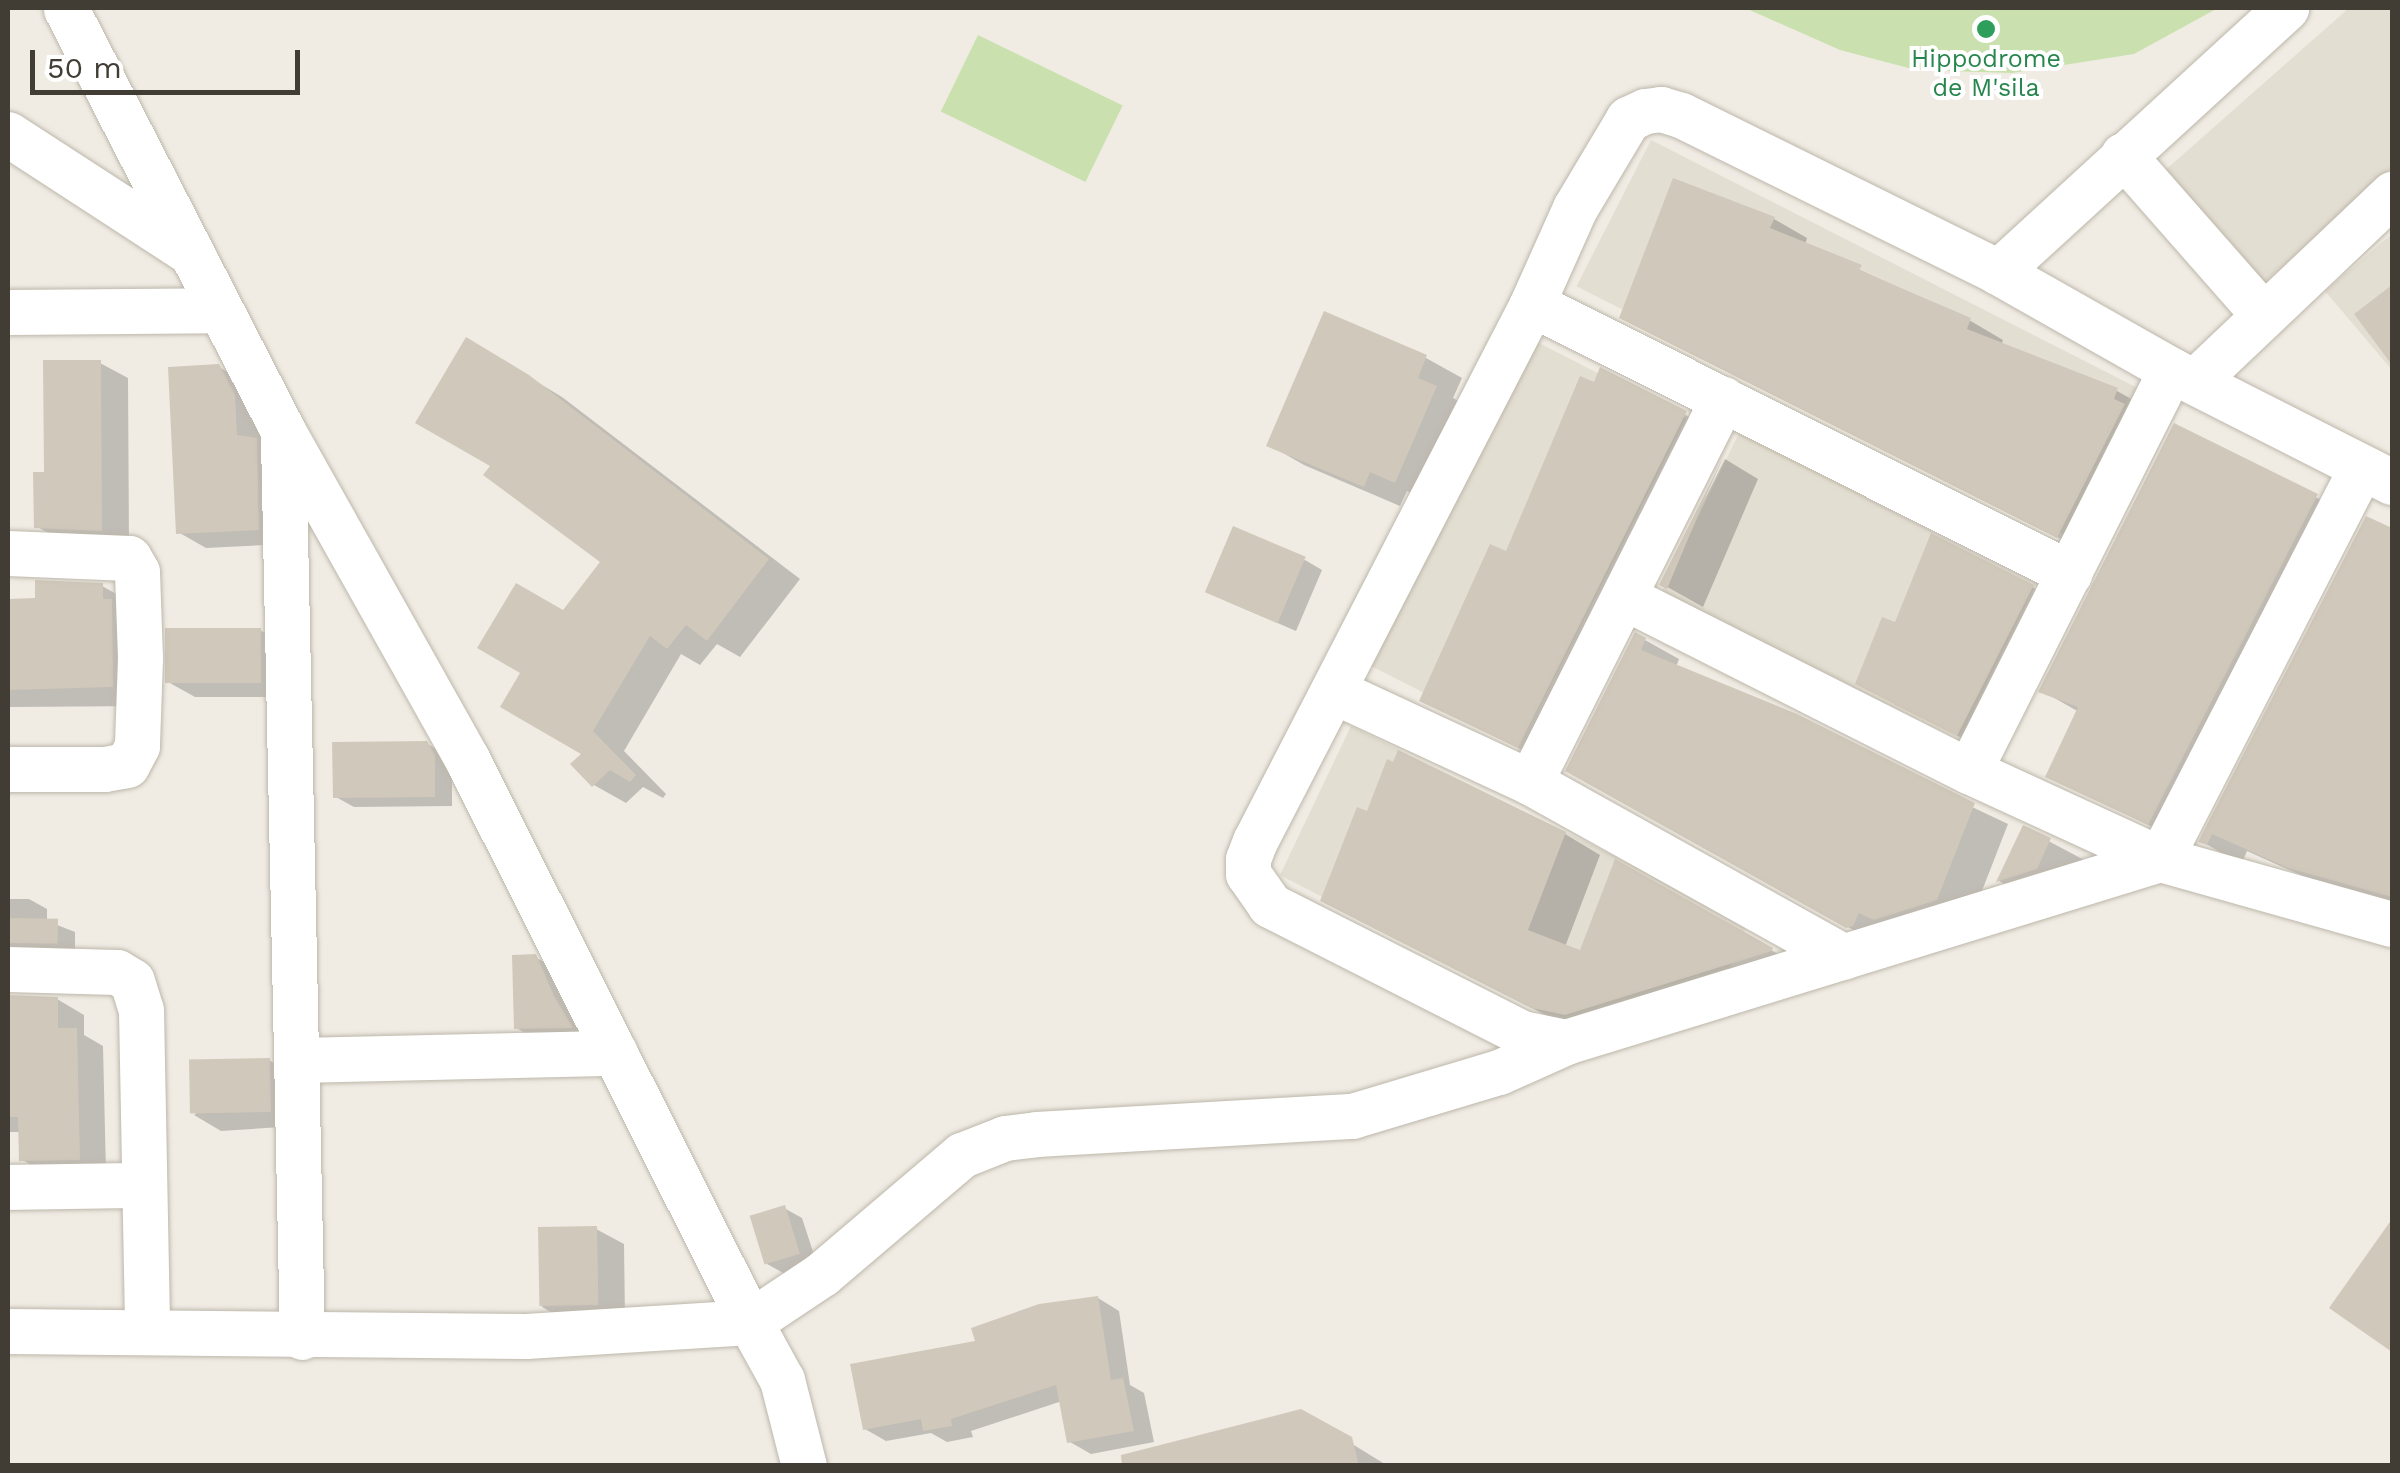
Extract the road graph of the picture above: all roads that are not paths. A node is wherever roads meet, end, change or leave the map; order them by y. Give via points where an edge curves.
1 (66, 8) edge
2 (2286, 8) edge
3 (8, 134) edge
4 (2123, 155) junction
5 (2392, 194) edge
6 (190, 252) junction
7 (1998, 272) junction
8 (1532, 304) junction
9 (220, 310) junction
10 (8, 312) edge
11 (2262, 314) junction
12 (2183, 375) junction
13 (1723, 399) junction
14 (283, 431) junction
15 (2377, 475) edge
16 (8, 553) edge
17 (2069, 573) junction
18 (1624, 597) junction
19 (1336, 692) junction
20 (8, 769) edge
21 (1969, 771) junction
22 (1530, 782) junction
23 (2160, 859) junction
24 (2387, 907) edge
25 (1844, 958) junction
26 (8, 969) edge
27 (1566, 1042) junction
28 (616, 1053) junction
29 (299, 1060) junction
30 (142, 1185) junction
31 (8, 1187) edge
32 (750, 1322) junction
33 (147, 1330) junction
34 (8, 1331) edge
35 (302, 1337) junction
36 (804, 1466) edge

1 - 6 street
2 - 4 street
3 - 6 street
4 - 7 street
4 - 11 street
5 - 11 street
6 - 9 street
7 - 8 street via 1662,109 1628,119 1614,140
7 - 12 street
8 - 13 street
8 - 19 street via 1427,500
9 - 10 street
9 - 14 street
11 - 12 street
12 - 15 street
12 - 17 street
13 - 17 street
13 - 18 street
14 - 28 street via 467,760
14 - 29 street
15 - 23 street
16 - 20 street via 128,558 138,572 140,658 137,746 128,765
17 - 21 street
18 - 21 street
18 - 22 street
19 - 22 street
19 - 27 street via 1248,858 1256,891 1270,905 1522,1033
21 - 23 street
22 - 25 street
23 - 24 street
23 - 25 street
25 - 27 street
26 - 30 street via 117,972 132,981 141,1010
27 - 32 street via 1499,1072 1352,1116 1055,1132 980,1145 822,1274
28 - 29 street
28 - 32 street
29 - 35 street
30 - 31 street
30 - 33 street
32 - 35 street via 526,1336
32 - 36 street via 782,1380
33 - 34 street
33 - 35 street

